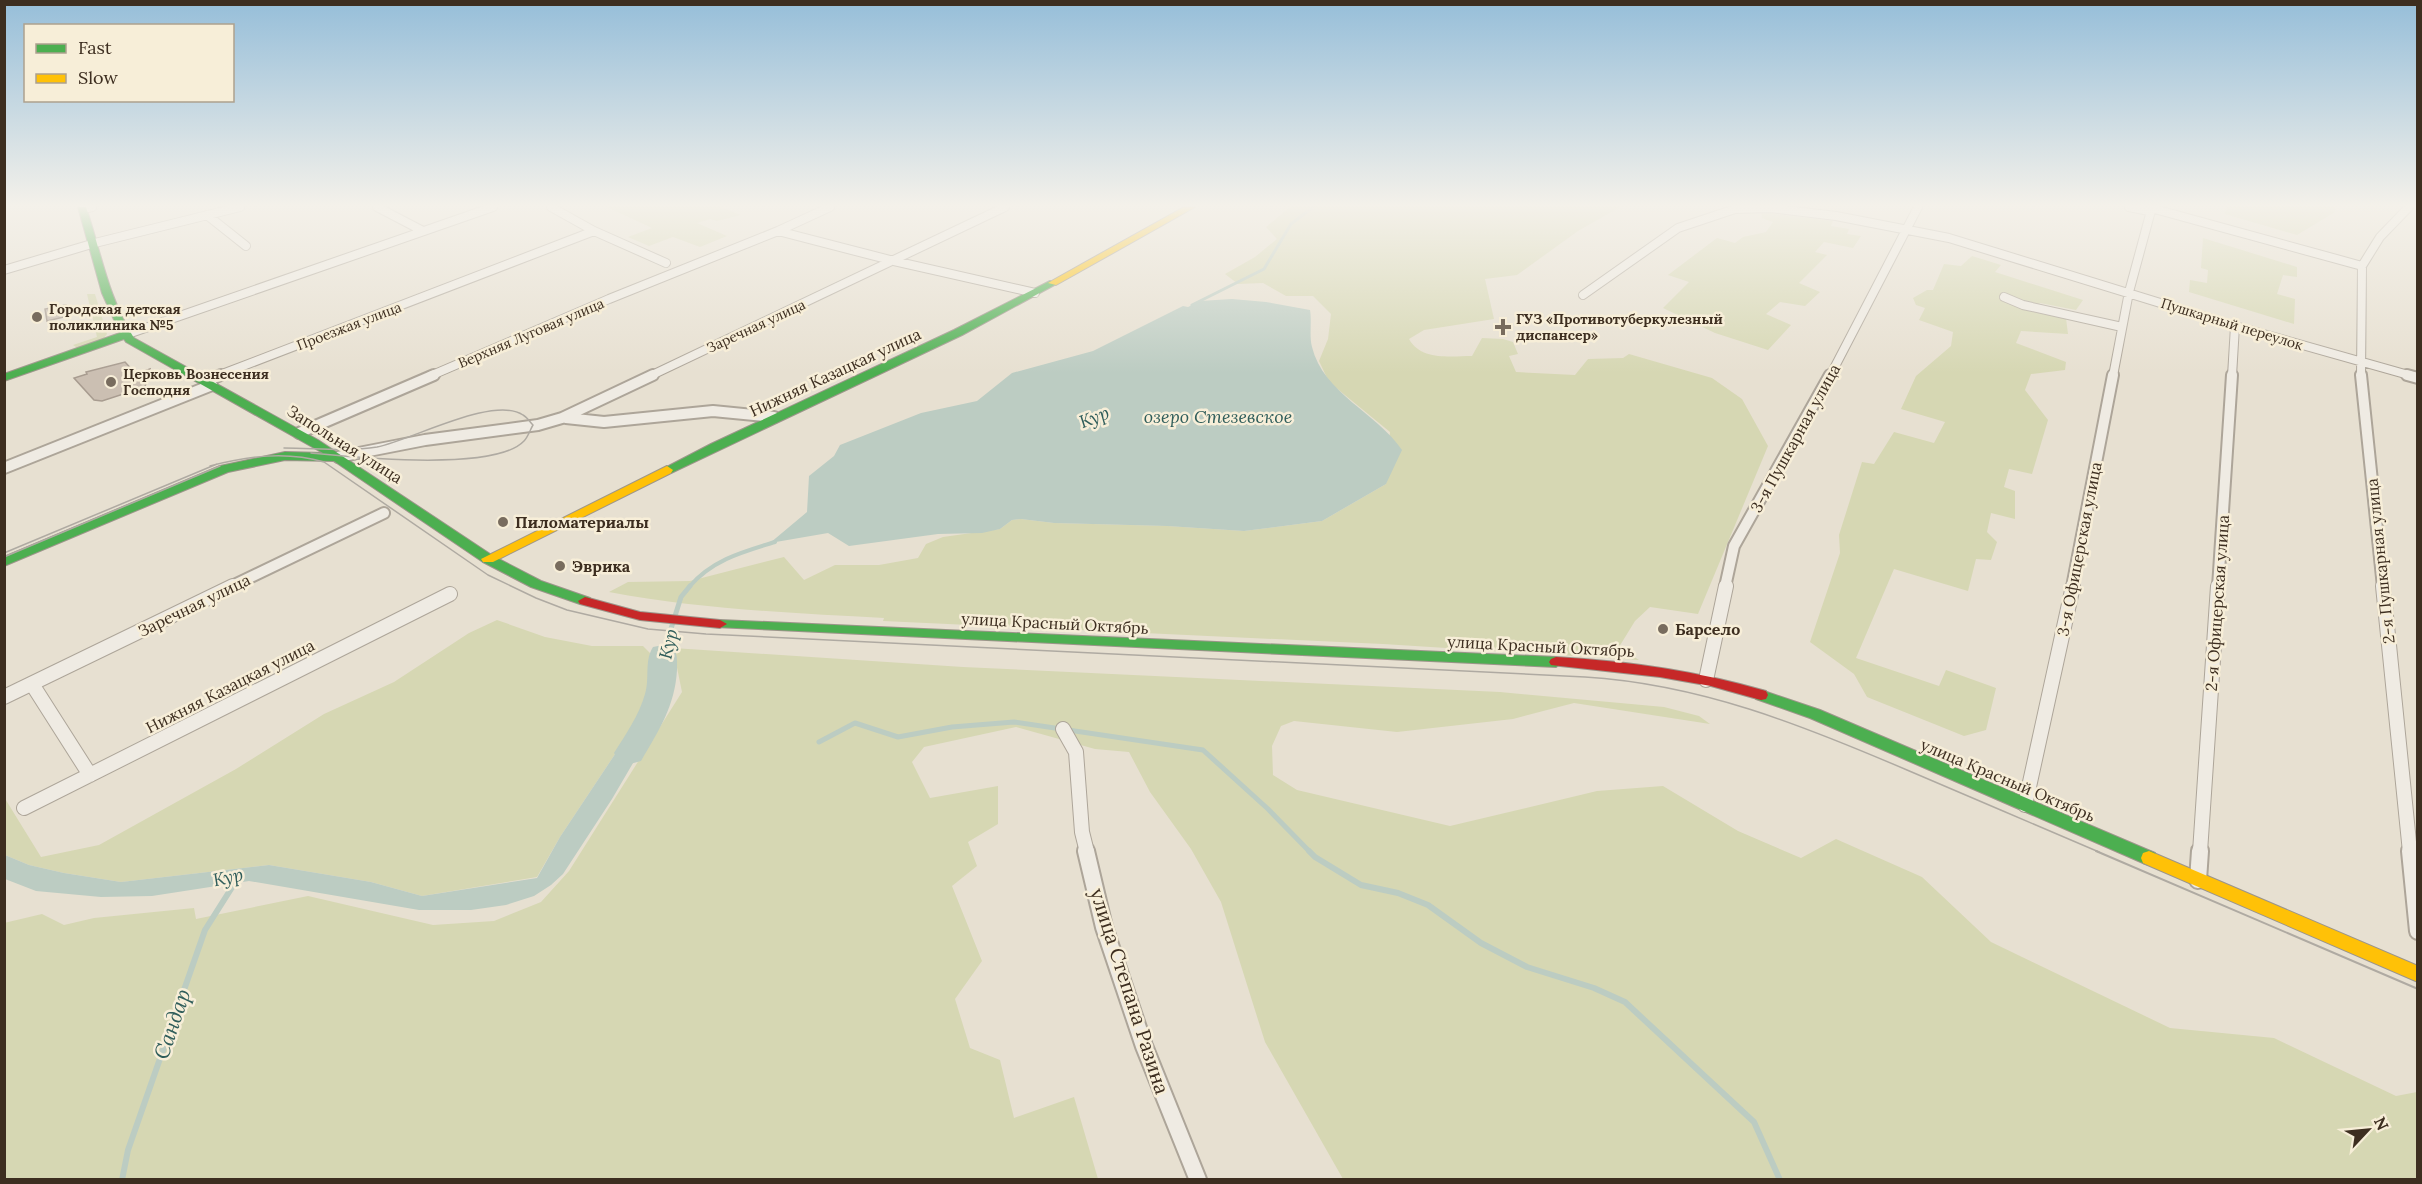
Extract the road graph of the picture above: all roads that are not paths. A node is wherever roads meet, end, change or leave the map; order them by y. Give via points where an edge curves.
1 (30, 262) edge
2 (101, 262) edge
3 (333, 262) edge
4 (515, 262) edge
5 (700, 262) edge
6 (891, 262) edge
7 (900, 262) edge
8 (1091, 262) edge
9 (1628, 262) edge
10 (1891, 262) edge
11 (2030, 262) edge
12 (2137, 262) edge
13 (2345, 262) edge
14 (2365, 262) edge
15 (2362, 267) junction
16 (4, 270) edge
17 (2129, 292) junction
18 (1035, 293) junction
19 (1583, 295) dead end
20 (2004, 297) dead end
21 (2235, 326) junction
22 (2122, 327) junction
23 (125, 335) junction
24 (2360, 363) junction
25 (4, 378) edge
26 (2418, 378) edge
27 (208, 383) junction
28 (774, 417) junction
29 (562, 418) junction
30 (299, 433) junction
31 (338, 457) junction
32 (4, 468) edge
33 (384, 513) dead end
34 (488, 559) junction
35 (4, 562) edge
36 (450, 594) dead end
37 (603, 608) joint
38 (1706, 680) junction
39 (32, 684) junction
40 (4, 697) edge
41 (1063, 729) dead end
42 (90, 775) junction
43 (2025, 805) junction
44 (24, 808) dead end
45 (2198, 880) junction
46 (2418, 931) edge
47 (2418, 974) edge
48 (1198, 1179) edge

1 - 16 street
2 - 23 main road
3 - 23 street
4 - 27 street, Проезжая улица
5 - 30 street, Верхняя Луговая улица
6 - 29 street, Заречная улица
7 - 18 street
8 - 18 main road, Нижняя Казацкая улица
9 - 19 street, Пушкарный переулок
10 - 38 street, 3-я Пушкарная улица via 1734,546
11 - 17 street, Пушкарный переулок
12 - 17 street, 3-я Офицерская улица
13 - 15 street
14 - 15 street, 2-я Пушкарная улица
15 - 24 street, 2-я Пушкарная улица
17 - 21 street, Пушкарный переулок
17 - 22 street, 3-я Офицерская улица
18 - 28 main road, Нижняя Казацкая улица
20 - 22 street via 2023,305
21 - 24 street, Пушкарный переулок
21 - 45 street, 2-я Офицерская улица
22 - 43 street, 3-я Офицерская улица via 2065,625
23 - 25 main road
23 - 27 main road, Запольная улица
24 - 26 street, Пушкарный переулок
24 - 46 street, 2-я Пушкарная улица
27 - 30 main road, Запольная улица
27 - 32 street, Проезжая улица
28 - 29 street via 713,411 604,422
28 - 34 main road, Нижняя Казацкая улица
29 - 31 street, Заречная улица
30 - 31 main road, Запольная улица
31 - 34 main road, Запольная улица
31 - 35 main road via 285,456 224,469
33 - 39 street, Заречная улица
34 - 37 main road, Запольная улица via 536,584
36 - 42 street, Нижняя Казацкая улица
37 - 38 main road, улица Красный Октябрь via 729,625 1581,663 1641,668
38 - 43 main road, улица Красный Октябрь via 1791,704
39 - 40 street, Заречная улица
39 - 42 street
41 - 48 street, улица Степана Разина via 1076,752 1082,832 1104,927 1144,1046
42 - 44 street, Нижняя Казацкая улица
43 - 45 main road, улица Красный Октябрь
45 - 47 main road, улица Красный Октябрь

